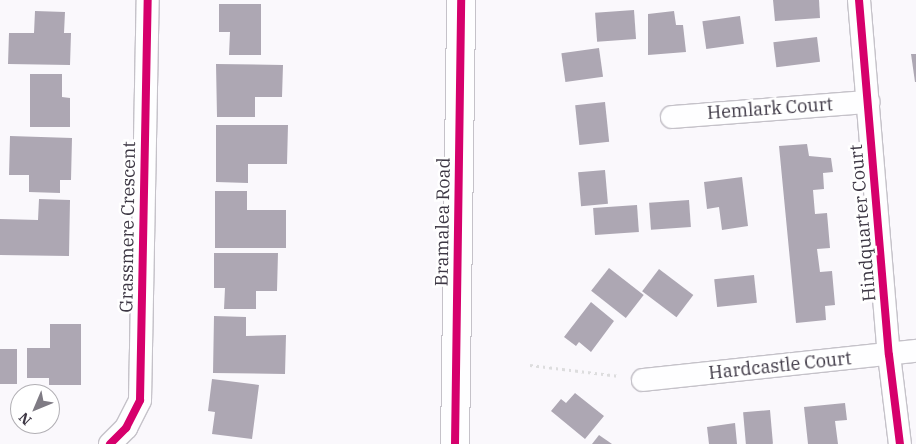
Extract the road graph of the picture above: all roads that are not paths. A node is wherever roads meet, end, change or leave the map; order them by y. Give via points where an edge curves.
1 (148, 0) edge
2 (461, 0) edge
3 (859, 0) edge
4 (868, 102) junction
5 (672, 117) dead end
6 (916, 351) edge
7 (889, 355) junction
8 (643, 380) road end
9 (110, 444) edge
10 (455, 444) edge
11 (900, 444) edge

1 - 9 street, Grassmere Crescent via 140,400 126,428
2 - 10 main road, Bramalea Road
3 - 4 street, Hindquarter Court
4 - 5 street, Hemlark Court
4 - 7 street, Hindquarter Court
6 - 7 street, Hardcastle Court
7 - 8 street, Hardcastle Court
7 - 11 street, Hindquarter Court

